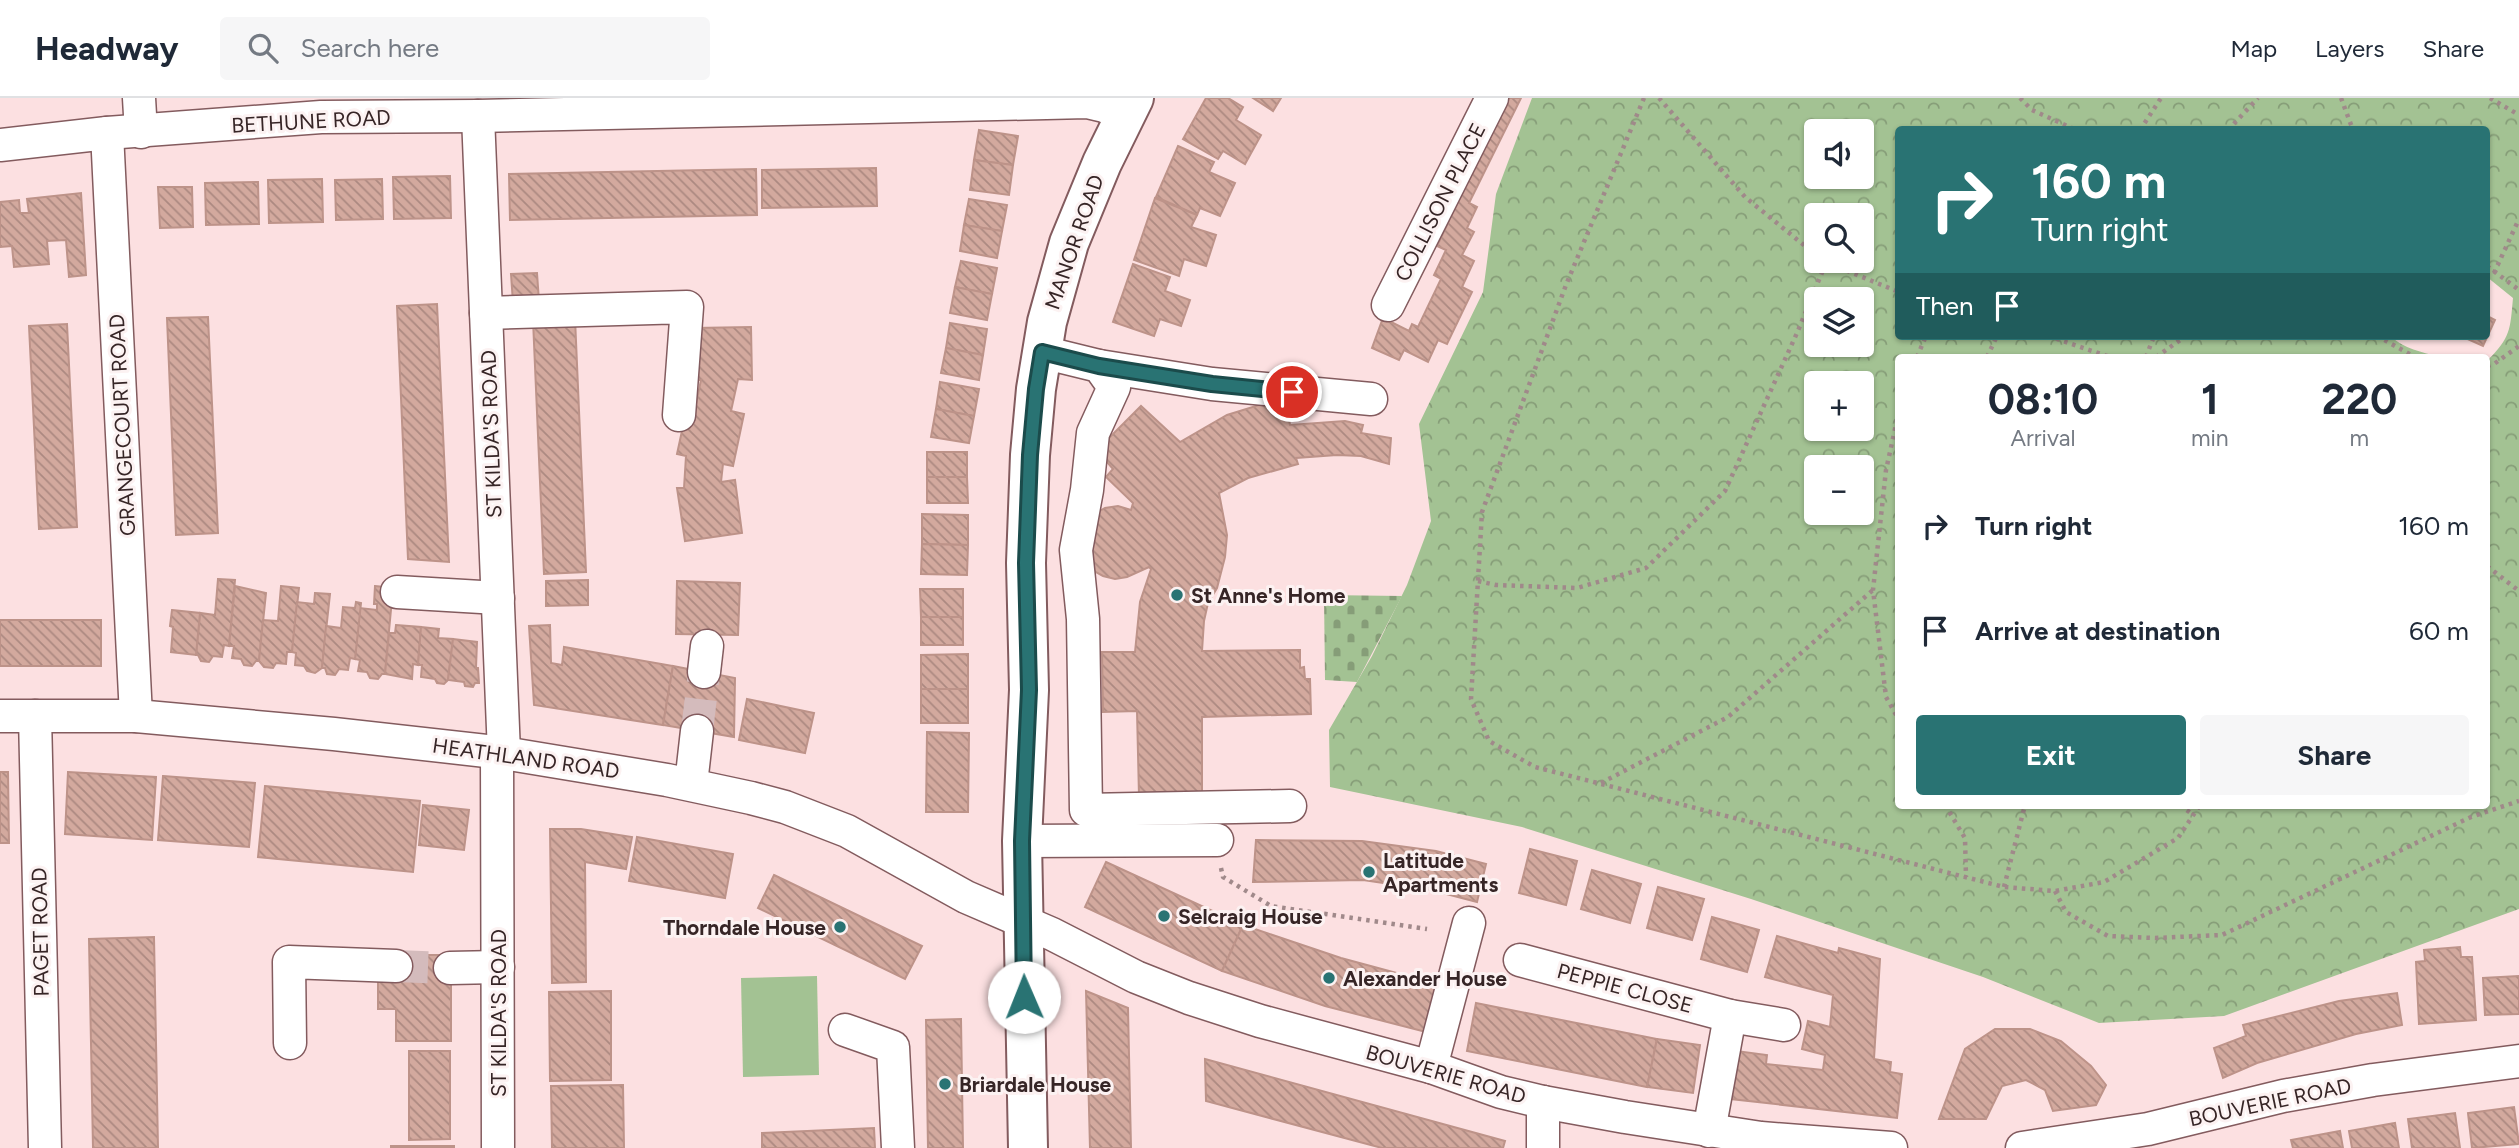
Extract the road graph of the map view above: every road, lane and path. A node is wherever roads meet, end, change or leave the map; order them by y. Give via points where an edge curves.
1 (139, 98) edge
2 (1492, 98) edge
3 (1644, 98) edge
4 (1660, 98) edge
5 (2020, 98) edge
6 (2161, 98) edge
7 (2258, 98) edge
8 (2341, 98) edge
9 (2490, 98) edge
10 (1129, 106) edge
11 (2519, 115) edge
12 (478, 116) junction
13 (2067, 126) edge
14 (2143, 126) edge
15 (2232, 126) edge
16 (2352, 126) edge
17 (141, 132) junction
18 (107, 134) junction
19 (0, 145) edge
20 (2519, 219) edge
21 (1804, 246) edge
22 (2490, 267) edge
23 (1820, 273) edge
24 (1852, 273) edge
25 (2494, 273) junction
26 (1895, 290) edge
27 (2519, 290) edge
28 (1388, 305) dead end
29 (486, 313) junction
30 (2060, 340) edge
31 (2180, 340) edge
32 (2383, 340) edge
33 (2519, 346) edge
34 (1042, 352) junction
35 (2101, 354) edge
36 (2160, 354) edge
37 (2409, 354) edge
38 (2490, 365) edge
39 (1099, 366) junction
40 (1371, 399) dead end
41 (680, 415) dead end
42 (1895, 429) edge
43 (2490, 568) edge
44 (1478, 580) junction
45 (1873, 590) junction
46 (2519, 591) edge
47 (397, 592) dead end
48 (498, 598) junction
49 (1895, 713) edge
50 (0, 716) edge
51 (35, 716) junction
52 (136, 716) junction
53 (697, 731) tunnel mouth
54 (501, 752) junction
55 (1600, 783) junction
56 (691, 784) junction
57 (2519, 801) edge
58 (1290, 806) dead end
59 (1947, 809) edge
60 (2024, 809) edge
61 (2185, 809) edge
62 (2196, 809) edge
63 (2192, 814) junction
64 (1217, 840) joint
65 (1022, 841) junction
66 (1966, 877) junction
67 (2004, 887) junction
68 (2055, 891) junction
69 (1022, 922) junction
70 (1469, 923) dead end
71 (1427, 929) dead end
72 (1520, 960) dead end
73 (396, 966) tunnel mouth
74 (450, 968) tunnel mouth
75 (498, 968) junction
76 (1730, 1016) junction
77 (1784, 1025) dead end
78 (845, 1030) dead end
79 (290, 1043) dead end
80 (2519, 1061) edge
81 (1431, 1067) junction
82 (1543, 1102) junction
83 (1709, 1131) junction
84 (45, 1148) edge
85 (498, 1148) edge
86 (898, 1148) edge
87 (1028, 1148) edge
88 (1543, 1148) edge
89 (1891, 1148) edge
90 (2022, 1148) edge

1 - 17 street
2 - 28 street, COLLISON PLACE
3 - 44 path via 1566,285 1482,512
4 - 21 path via 1745,197
5 - 13 path via 2032,110
6 - 14 path
7 - 15 path
8 - 16 path
9 - 11 path
10 - 12 street, BETHUNE ROAD via 1087,102
10 - 34 main road, MANOR ROAD via 1069,243
12 - 17 street, BETHUNE ROAD via 321,117
12 - 29 street, ST KILDA'S ROAD
17 - 18 street, BETHUNE ROAD
18 - 19 street, BETHUNE ROAD
18 - 52 street, GRANGECOURT ROAD
20 - 25 path
22 - 25 path
23 - 44 path via 1725,491 1646,568 1577,588 1496,585
24 - 26 path
25 - 27 path
29 - 41 street via 687,307
29 - 48 street, ST KILDA'S ROAD
30 - 35 path
31 - 36 path
32 - 37 path
33 - 38 path
34 - 39 street
34 - 65 main road, MANOR ROAD via 1030,455 1026,563 1029,690
39 - 40 street via 1212,384
39 - 58 street via 1114,387 1093,433 1076,550 1083,620 1087,810
42 - 45 path
43 - 46 path
44 - 55 path via 1471,699 1489,741 1535,767
45 - 49 path via 1886,697
45 - 55 path via 1728,717
47 - 48 street
48 - 54 street, ST KILDA'S ROAD
50 - 51 street, HEATHLAND ROAD
51 - 52 street, HEATHLAND ROAD
51 - 84 street, PAGET ROAD
52 - 54 street, HEATHLAND ROAD
53 - 56 street
54 - 56 street, HEATHLAND ROAD
54 - 75 street, ST KILDA'S ROAD
55 - 66 path
56 - 69 street, HEATHLAND ROAD via 785,807 847,831 966,897
57 - 68 path via 2470,817 2222,935 2108,936 2066,912
59 - 66 path via 1965,838
60 - 67 path
61 - 63 path
62 - 63 path
63 - 68 path via 2178,838 2104,882
64 - 65 street
64 - 71 path via 1223,877 1271,906
65 - 69 main road, MANOR ROAD
66 - 67 path
67 - 68 path
69 - 81 street, BOUVERIE ROAD via 1189,998
69 - 87 main road, MANOR ROAD
70 - 81 street
72 - 76 street, PEPPIE CLOSE
73 - 79 street via 289,962
74 - 75 street
75 - 85 street, ST KILDA'S ROAD
76 - 77 street, PEPPIE CLOSE
76 - 83 street
78 - 86 street via 893,1047
80 - 90 street, BOUVERIE ROAD via 2373,1080 2283,1096 2148,1129
81 - 82 street, BOUVERIE ROAD
82 - 83 street, BOUVERIE ROAD
82 - 88 street
83 - 89 street, BOUVERIE ROAD

